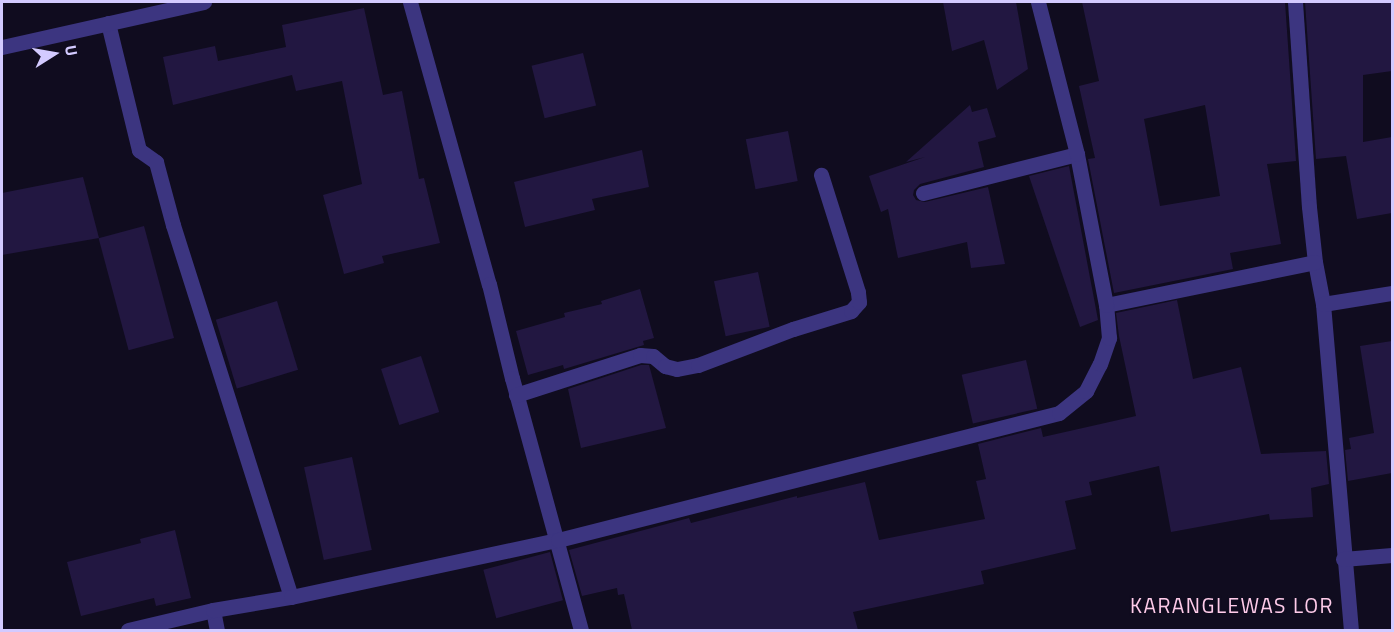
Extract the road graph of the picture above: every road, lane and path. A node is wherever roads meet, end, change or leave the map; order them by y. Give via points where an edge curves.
1 (204, 2) edge
2 (410, 2) edge
3 (1038, 2) edge
4 (1295, 2) edge
5 (108, 23) junction
6 (2, 47) edge
7 (1077, 154) junction
8 (821, 175) dead end
9 (923, 193) dead end
10 (1315, 262) junction
11 (1392, 293) edge
12 (1323, 304) junction
13 (1106, 305) junction
14 (516, 395) junction
15 (558, 540) junction
16 (1392, 555) edge
17 (1343, 559) junction
18 (291, 597) junction
19 (213, 610) junction
20 (128, 630) edge
21 (217, 630) edge
22 (581, 630) edge
23 (1351, 630) edge

1 - 5 street
2 - 14 street
3 - 7 street
4 - 10 street
5 - 6 street
5 - 18 street via 139,150 156,162
7 - 9 street
7 - 13 street
8 - 14 street via 858,292 859,302 851,311 698,364 676,369 652,356 640,355
10 - 12 street
10 - 13 street
11 - 12 street
12 - 17 street
13 - 15 street via 1109,338 1100,364 1086,391 1059,413
14 - 15 street
15 - 18 street
15 - 22 street
16 - 17 street
17 - 23 street
18 - 19 street
19 - 20 street
19 - 21 street

